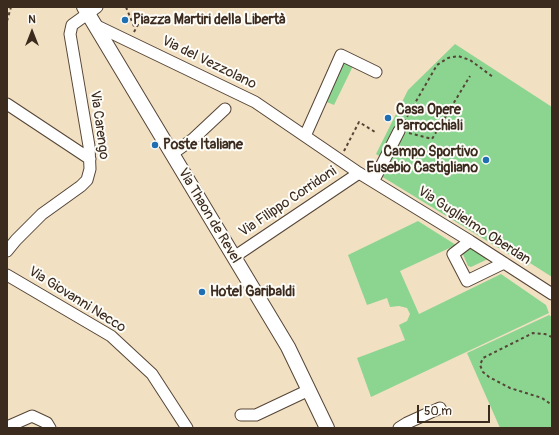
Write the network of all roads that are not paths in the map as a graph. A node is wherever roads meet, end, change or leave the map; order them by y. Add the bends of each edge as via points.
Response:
1 (91, 13) edge
2 (376, 72) dead end
3 (7, 104) edge
4 (225, 109) dead end
5 (399, 131) road end
6 (305, 136) junction
7 (172, 154) junction
8 (90, 158) junction
9 (340, 160) joint
10 (359, 173) junction
11 (374, 180) junction
12 (11, 237) edge
13 (470, 240) junction
14 (7, 251) edge
15 (234, 257) junction
16 (504, 263) junction
17 (7, 274) edge
18 (552, 294) edge
19 (309, 390) junction
20 (440, 408) dead end
21 (241, 415) dead end
22 (7, 427) edge
23 (50, 428) edge
24 (187, 428) edge
25 (327, 428) edge
26 (399, 428) edge

1 - 6 street, Via del Vezzolano via 129,40 255,102
1 - 7 main road, Via Thaon de Revel
1 - 8 street, Via Carengo via 72,25 70,34
2 - 6 street via 341,55
3 - 8 street
4 - 7 street via 193,139
5 - 11 street
6 - 9 street, Via del Vezzolano
7 - 15 main road, Via Thaon de Revel
8 - 12 street, Via Carengo via 90,169 84,183
9 - 10 street, Via Guglielmo Oberdan
10 - 11 street, Via Guglielmo Oberdan
10 - 15 street, Via Filippo Corridoni
11 - 13 street, Via Guglielmo Oberdan
12 - 14 street, Via Carengo
13 - 16 street, Via Guglielmo Oberdan
13 - 16 street via 453,254 467,281
15 - 19 main road, Via Thaon de Revel via 288,347
16 - 18 street, Via Guglielmo Oberdan
17 - 24 street, Via Giovanni Necco via 111,336 152,374
19 - 21 street via 256,415
19 - 25 main road, Via Thaon de Revel
20 - 26 street
22 - 23 street via 32,416 47,422

